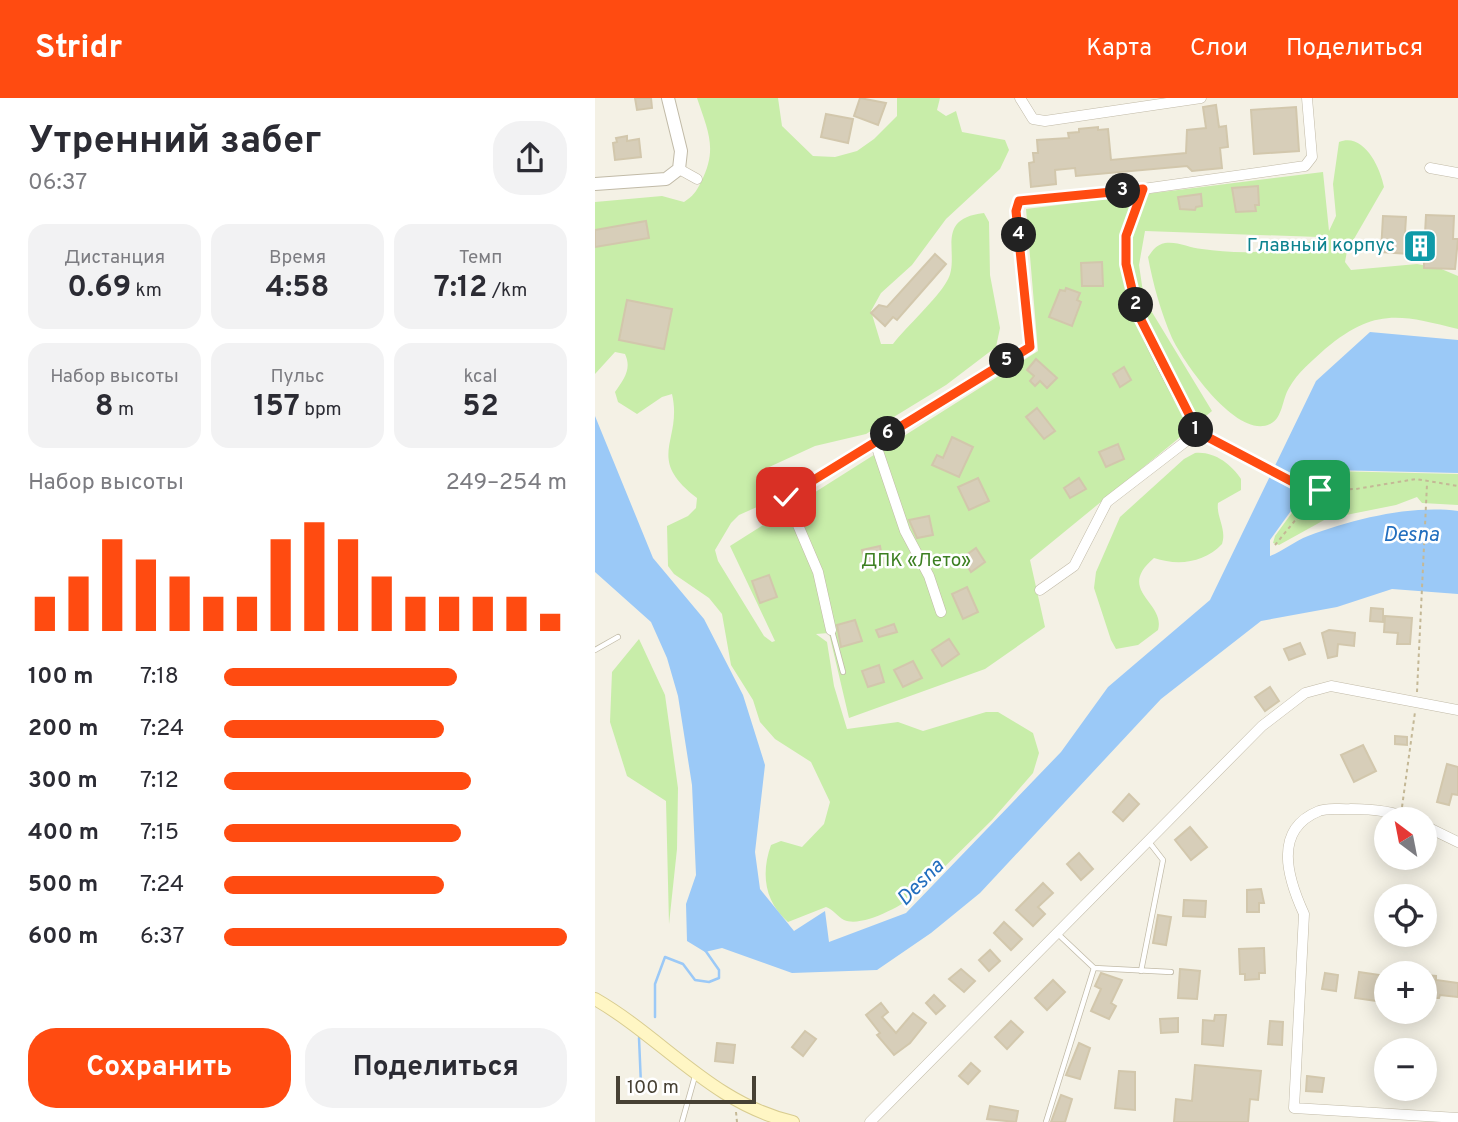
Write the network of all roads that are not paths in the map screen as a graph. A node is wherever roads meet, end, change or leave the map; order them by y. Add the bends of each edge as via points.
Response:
1 (668, 98) edge
2 (1020, 98) edge
3 (1201, 98) edge
4 (1307, 98) edge
5 (1430, 168) dead end
6 (679, 169) junction
7 (1458, 173) edge
8 (697, 178) dead end
9 (595, 184) edge
10 (1143, 189) junction
11 (875, 442) junction
12 (1040, 590) dead end
13 (941, 612) dead end
14 (831, 630) joint
15 (618, 637) dead end
16 (595, 650) edge
17 (843, 672) dead end
18 (1458, 710) edge
19 (1374, 811) edge
20 (1437, 832) edge
21 (1149, 841) junction
22 (1458, 842) edge
23 (1057, 933) junction
24 (1094, 968) junction
25 (1141, 971) junction
26 (1171, 972) dead end
27 (595, 999) edge
28 (695, 1073) junction
29 (1458, 1118) edge
30 (682, 1122) edge
31 (793, 1122) edge
32 (870, 1122) edge
33 (1046, 1122) edge

1 - 6 street via 681,151
2 - 3 street via 1033,119 1045,121
4 - 10 street via 1312,157 1305,166
5 - 7 street
6 - 8 street
6 - 9 street via 666,179
10 - 11 street via 1019,201 1016,211 1030,347
10 - 12 street via 1126,236 1129,276 1138,314 1198,432 1107,502 1074,566
11 - 13 street via 905,531 929,576
11 - 14 street via 786,497 818,572
14 - 17 lane
15 - 16 lane
18 - 21 street via 1331,686 1305,694 1262,726
19 - 29 street via 1320,810 1298,824 1289,841 1286,859 1304,914 1294,1108
20 - 22 street
21 - 23 street
21 - 25 lane via 1163,860
23 - 24 lane
23 - 32 street
24 - 25 lane
24 - 33 lane
25 - 26 lane
27 - 28 main road
28 - 30 lane
28 - 31 main road via 729,1097

